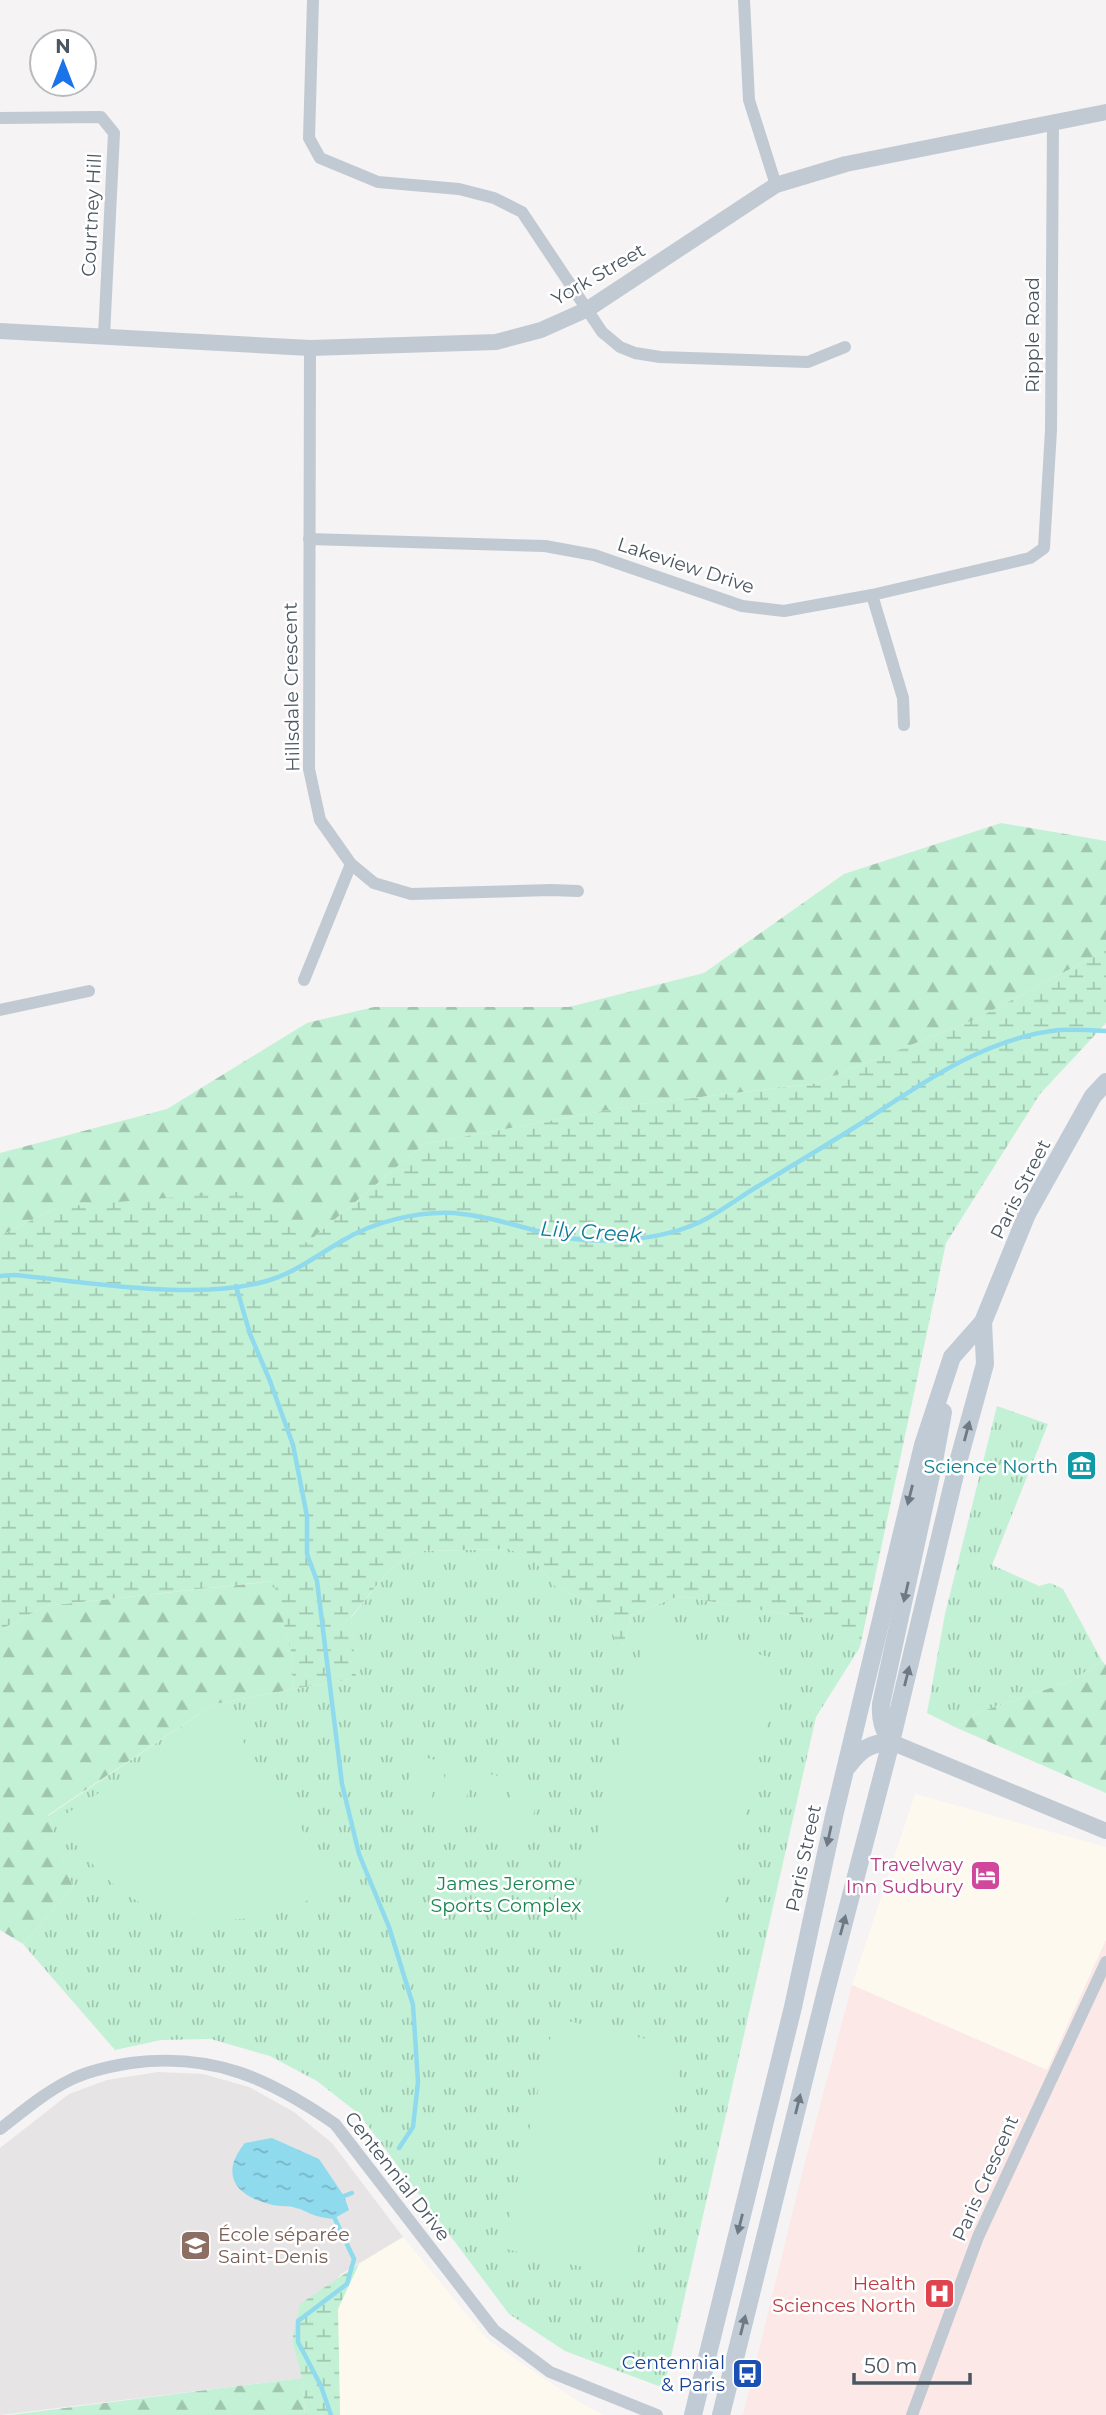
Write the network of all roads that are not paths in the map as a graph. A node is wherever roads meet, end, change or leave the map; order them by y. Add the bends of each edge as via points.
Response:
1 (313, 0) edge
2 (744, 0) edge
3 (1106, 111) edge
4 (0, 117) edge
5 (1053, 121) junction
6 (776, 185) junction
7 (588, 309) junction
8 (0, 331) edge
9 (104, 336) junction
10 (845, 347) dead end
11 (310, 348) junction
12 (309, 539) junction
13 (1044, 548) joint
14 (872, 595) junction
15 (904, 725) dead end
16 (351, 864) junction
17 (578, 891) dead end
18 (304, 980) dead end
19 (89, 991) dead end
20 (0, 1010) edge
21 (1106, 1082) edge
22 (983, 1322) junction
23 (952, 1357) junction
24 (891, 1742) junction
25 (845, 1770) junction
26 (1106, 1831) edge
27 (1106, 1962) edge
28 (0, 2129) edge
29 (657, 2415) edge
30 (693, 2415) edge
31 (721, 2415) edge
32 (912, 2415) edge

1 - 7 street via 309,138 320,159 378,182 459,189 494,198 522,212
2 - 6 street via 749,100
3 - 5 street, York Street
4 - 9 street, Courtney Hill via 101,117 114,133
5 - 6 street, York Street via 846,164
5 - 13 street, Ripple Road via 1051,430
6 - 7 street, York Street
7 - 10 street via 602,332 620,347 660,357 808,362
7 - 11 street, York Street via 541,330 496,342
8 - 9 street, York Street
9 - 11 street, York Street
11 - 12 street, Hillsdale Crescent
12 - 14 street, Lakeview Drive via 545,546 594,555 743,606 784,611
12 - 16 street, Hillsdale Crescent via 309,769 320,820
13 - 14 street, Lakeview Drive via 1030,558
14 - 15 street via 903,698
16 - 17 street, Hillsdale Crescent via 374,883 411,894
16 - 18 street
19 - 20 street
21 - 22 main road, Paris Street via 1093,1096 1027,1214
22 - 23 main road, Paris Street
24 -> 22 main road, Paris Street via 985,1364
23 -> 24 main road via 881,1704 883,1729
23 -> 25 main road, Paris Street via 923,1445
24 - 25 main road via 874,1742 860,1750
24 - 26 street
31 -> 24 main road, Paris Street
25 -> 30 main road, Paris Street via 793,2007
27 - 32 street, Paris Crescent via 978,2237
28 - 29 street, Centennial Drive via 71,2079 114,2066 162,2059 209,2064 258,2077 335,2124 494,2330 550,2372

